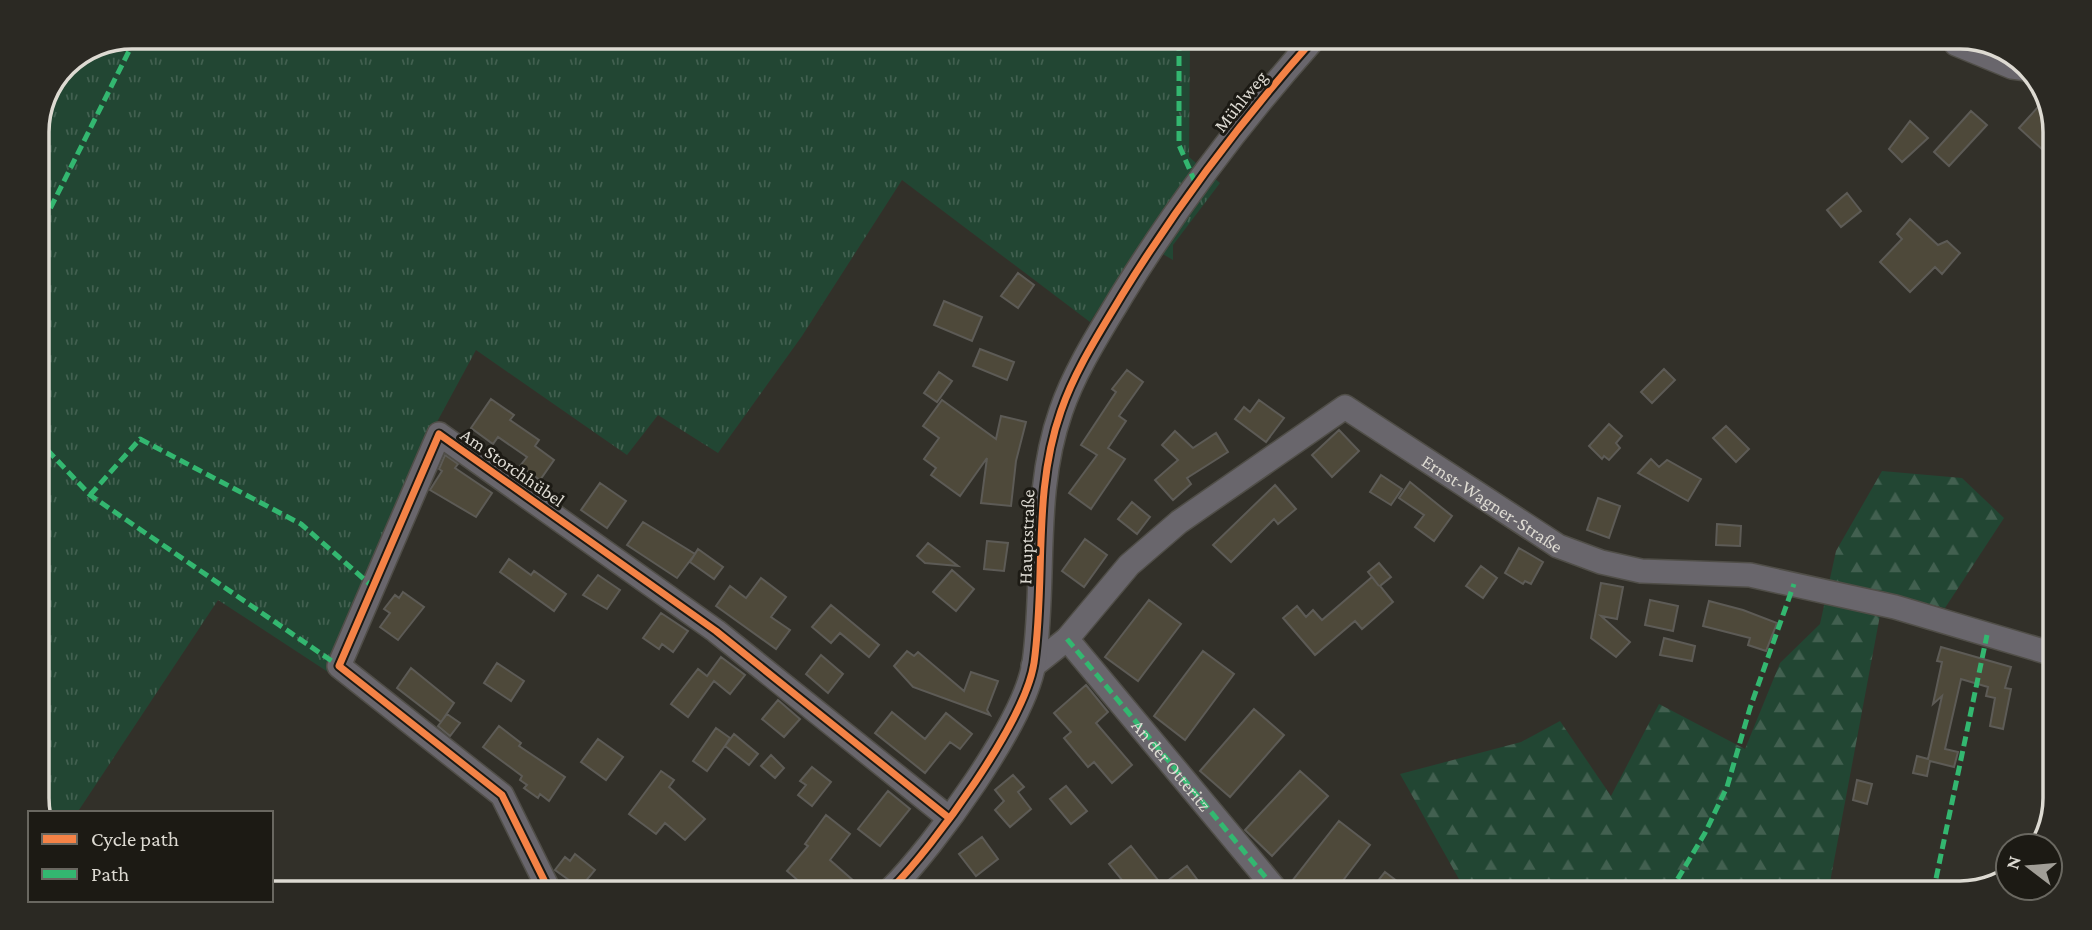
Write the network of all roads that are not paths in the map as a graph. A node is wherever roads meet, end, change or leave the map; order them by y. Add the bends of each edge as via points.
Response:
1 (1305, 49) edge
2 (1972, 50) edge
3 (2010, 66) edge
4 (1195, 182) joint
5 (1067, 639) junction
6 (2043, 651) edge
7 (1033, 666) junction
8 (949, 818) junction
9 (545, 881) edge
10 (898, 881) edge
11 (1269, 881) edge

1 - 4 street, Mühlweg
2 - 3 street
4 - 7 street, Hauptstraße via 1095,339 1061,411 1044,471
5 - 6 street, Ernst-Wagner-Straße via 1129,565 1179,522 1345,407 1548,540 1601,562 1641,571 1750,575 1895,607
5 - 7 street, Ernst-Wagner-Straße
5 - 11 street, An der Otteritz
7 - 8 street, Hauptstraße via 996,748
8 - 9 street, Am Storchhübel via 716,631 439,434 339,666 502,795
8 - 10 street, Hauptstraße

